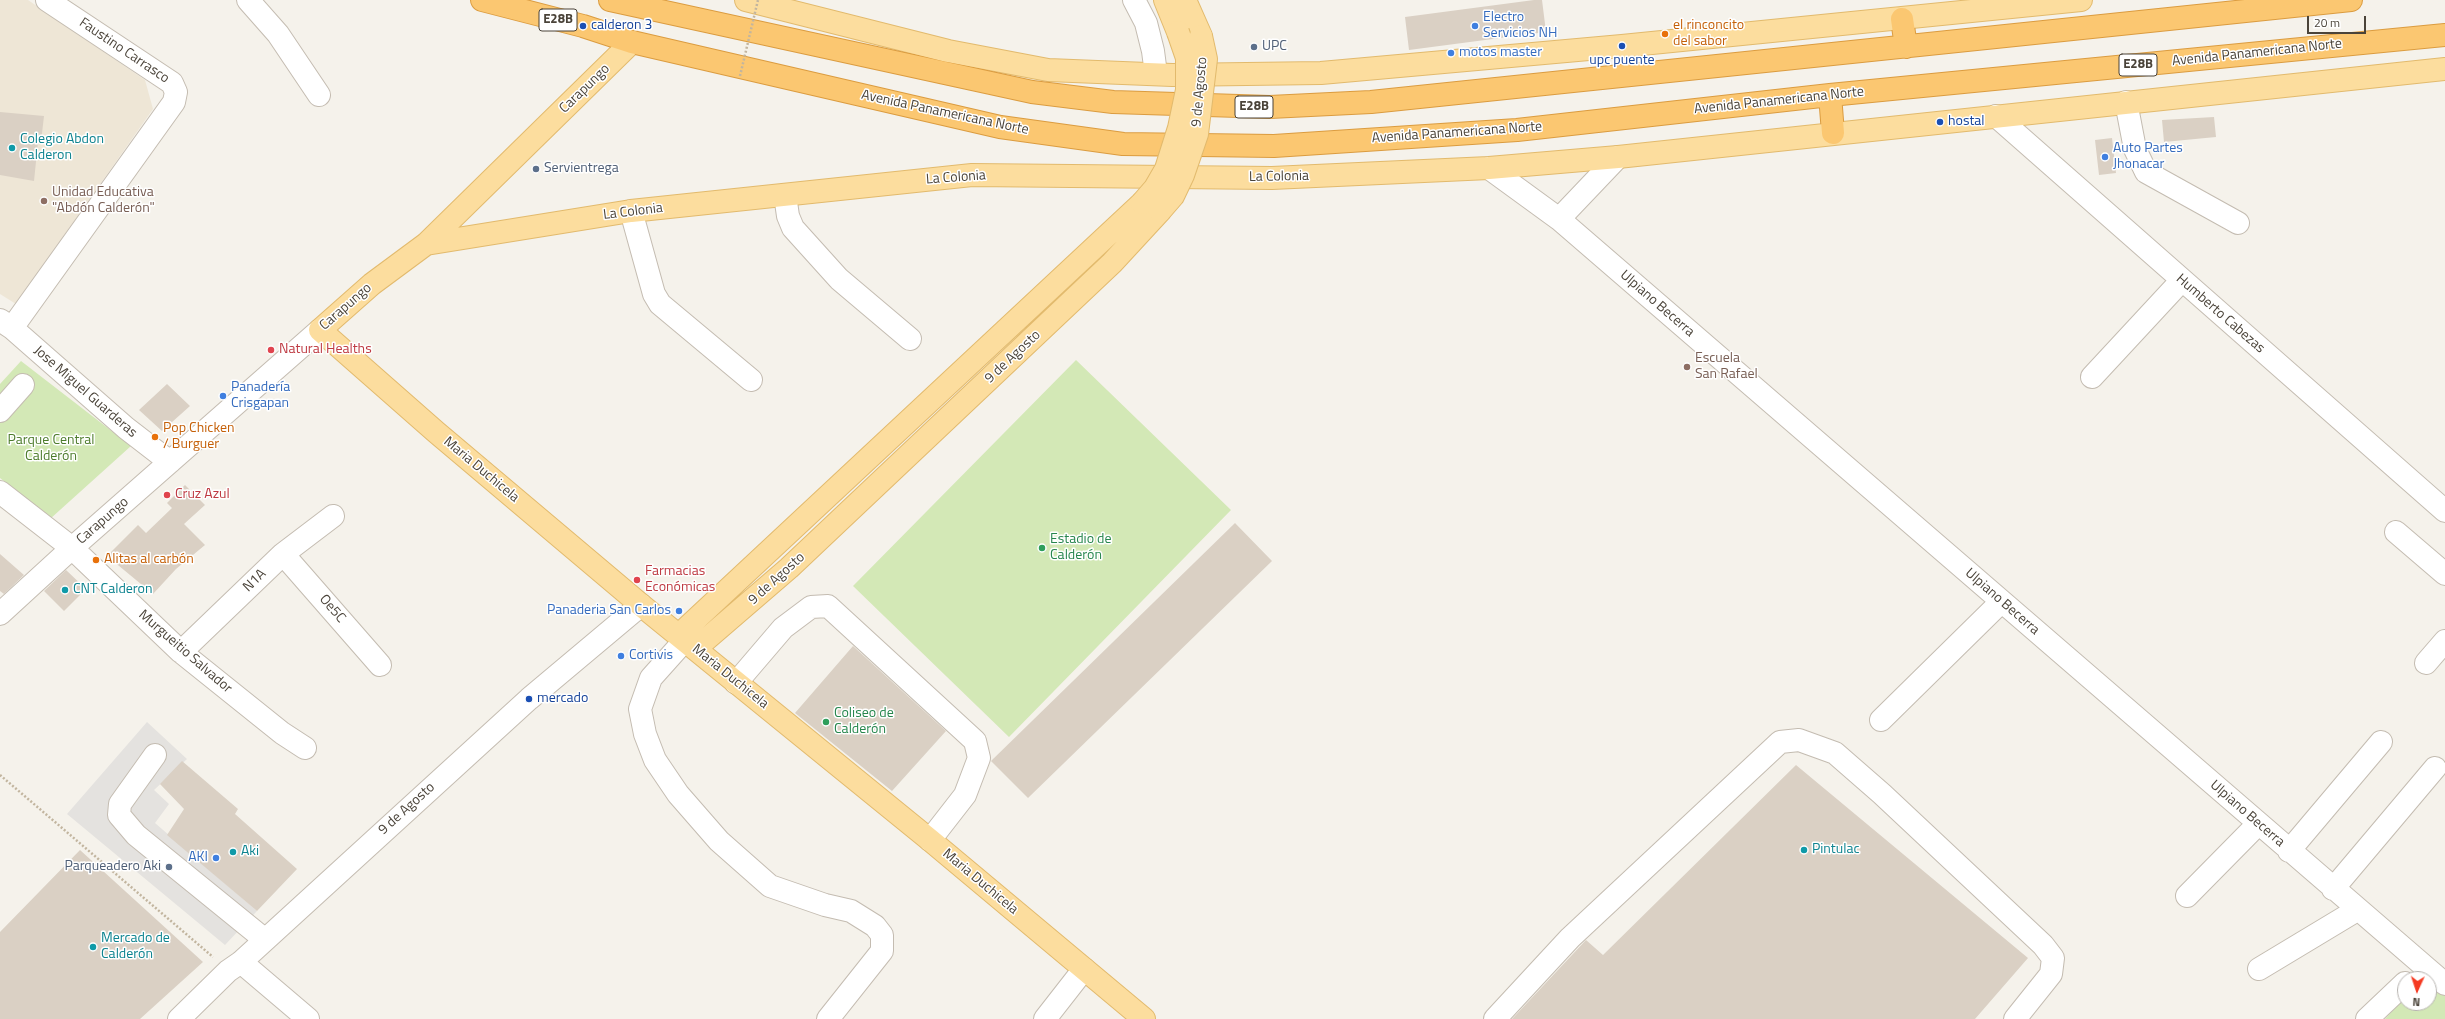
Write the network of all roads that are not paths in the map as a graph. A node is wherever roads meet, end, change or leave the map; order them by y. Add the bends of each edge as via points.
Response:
1 (47, 0) edge
2 (248, 0) edge
3 (482, 0) edge
4 (610, 0) edge
5 (746, 0) edge
6 (1134, 0) edge
7 (1165, 0) edge
8 (1185, 0) edge
9 (2081, 0) edge
10 (2351, 0) edge
11 (2053, 1) edge
12 (1902, 19) junction
13 (2445, 35) edge
14 (632, 42) junction
15 (1906, 47) junction
16 (2445, 69) edge
17 (1156, 74) junction
18 (319, 95) dead end
19 (1830, 95) junction
20 (2126, 102) junction
21 (1996, 116) junction
22 (1834, 133) junction
23 (1618, 157) junction
24 (1490, 168) junction
25 (785, 195) junction
26 (1150, 207) junction
27 (632, 211) junction
28 (1559, 219) junction
29 (2238, 223) dead end
30 (426, 244) junction
31 (2182, 280) junction
32 (6, 324) edge
33 (320, 330) junction
34 (910, 339) dead end
35 (2092, 377) dead end
36 (751, 380) dead end
37 (23, 385) dead end
38 (0, 411) edge
39 (170, 462) junction
40 (0, 492) edge
41 (2445, 511) edge
42 (333, 516) dead end
43 (2396, 532) dead end
44 (72, 548) junction
45 (283, 554) junction
46 (2445, 574) edge
47 (2001, 602) junction
48 (641, 605) junction
49 (0, 614) edge
50 (2445, 641) edge
51 (686, 642) junction
52 (181, 652) junction
53 (2426, 663) dead end
54 (380, 665) dead end
55 (736, 683) junction
56 (1881, 720) dead end
57 (2381, 742) dead end
58 (305, 748) dead end
59 (155, 755) dead end
60 (2435, 768) dead end
61 (2258, 824) junction
62 (930, 840) junction
63 (2289, 851) junction
64 (2333, 889) junction
65 (2187, 896) dead end
66 (2357, 910) junction
67 (264, 939) junction
68 (235, 966) junction
69 (1084, 969) junction
70 (2259, 969) dead end
71 (2414, 971) edge
72 (2397, 991) edge
73 (178, 1019) edge
74 (308, 1019) edge
75 (828, 1019) edge
76 (1045, 1019) edge
77 (1144, 1019) edge
78 (1495, 1019) edge
79 (2014, 1019) edge
80 (2367, 1019) edge

1 - 32 street, Faustino Carrasco via 172,83 176,92 174,102
2 - 18 street via 278,34
3 - 14 highway, Avenida Panamericana Norte / E28B via 583,26
4 - 15 highway, E28B via 1032,92 1113,102 1270,107 1371,102
5 - 17 main road via 948,51 1048,70
6 - 17 street via 1146,23 1154,51
7 - 26 main road, 9 de Agosto, bridge via 1187,58 1187,90 1179,128
8 - 26 main road, 9 de Agosto, bridge via 1201,36 1206,59 1197,134 1191,156 1173,196
9 - 11 main road
10 - 15 highway, E28B
11 - 12 main road
12 - 15 highway
12 - 17 main road via 1321,73
13 - 19 highway, Avenida Panamericana Norte / E28B
14 - 19 highway, Avenida Panamericana Norte / E28B via 1000,127 1123,144 1274,146 1493,131
14 - 30 main road, Carapungo
16 - 20 main road
19 - 22 highway
20 - 21 main road
20 - 29 street via 2135,149 2146,172
21 - 22 main road
21 - 31 street, Humberto Cabezas
22 - 23 main road
23 - 24 main road
23 - 28 street
24 - 25 main road, La Colonia via 1272,178 972,175
24 - 28 street, Ulpiano Becerra
25 - 27 main road, La Colonia
25 - 34 street via 788,216 794,228 839,279
26 - 51 main road, 9 de Agosto
27 - 30 main road, La Colonia
27 - 36 street via 654,294 660,304
28 - 47 street, Ulpiano Becerra
30 - 33 main road, Carapungo via 372,284
31 - 35 street
31 - 41 street, Humberto Cabezas
32 - 39 street, Jose Miguel Guarderas via 126,428
33 - 39 street, Carapungo
33 - 48 main road, Maria Duchicela
37 - 38 street
39 - 44 street, Carapungo
40 - 44 street, Murgueitio Salvador
42 - 45 street, N1A
43 - 46 street
44 - 49 street, Carapungo
44 - 52 street, Murgueitio Salvador
45 - 52 street, N1A
45 - 54 street, Oe5C
47 - 56 street
47 - 61 street, Ulpiano Becerra
48 - 51 main road, Maria Duchicela
48 - 67 street, 9 de Agosto via 529,699
50 - 53 street
51 - 55 main road, Maria Duchicela
51 - 75 street via 651,678 640,709 644,734 655,760 678,794 718,841 770,886 851,911 875,926 882,935 882,951
52 - 58 street, Murgueitio Salvador via 282,733
55 - 62 main road, Maria Duchicela
55 - 62 street via 783,628 811,607 828,606 975,741 979,758 965,795
57 - 63 street
59 - 67 street via 120,804 119,815 136,835
60 - 64 street
61 - 63 street, Ulpiano Becerra
61 - 65 street
62 - 69 main road, Maria Duchicela
63 - 64 street, Ulpiano Becerra
64 - 66 street, Ulpiano Becerra
66 - 70 street
66 - 71 street, Ulpiano Becerra
67 - 68 street, 9 de Agosto
68 - 73 street, 9 de Agosto
68 - 74 street
69 - 76 street
69 - 77 main road, Maria Duchicela
72 - 80 street
78 - 79 street via 1570,938 1780,742 1799,740 1835,753 2003,907 2054,958 2051,974

